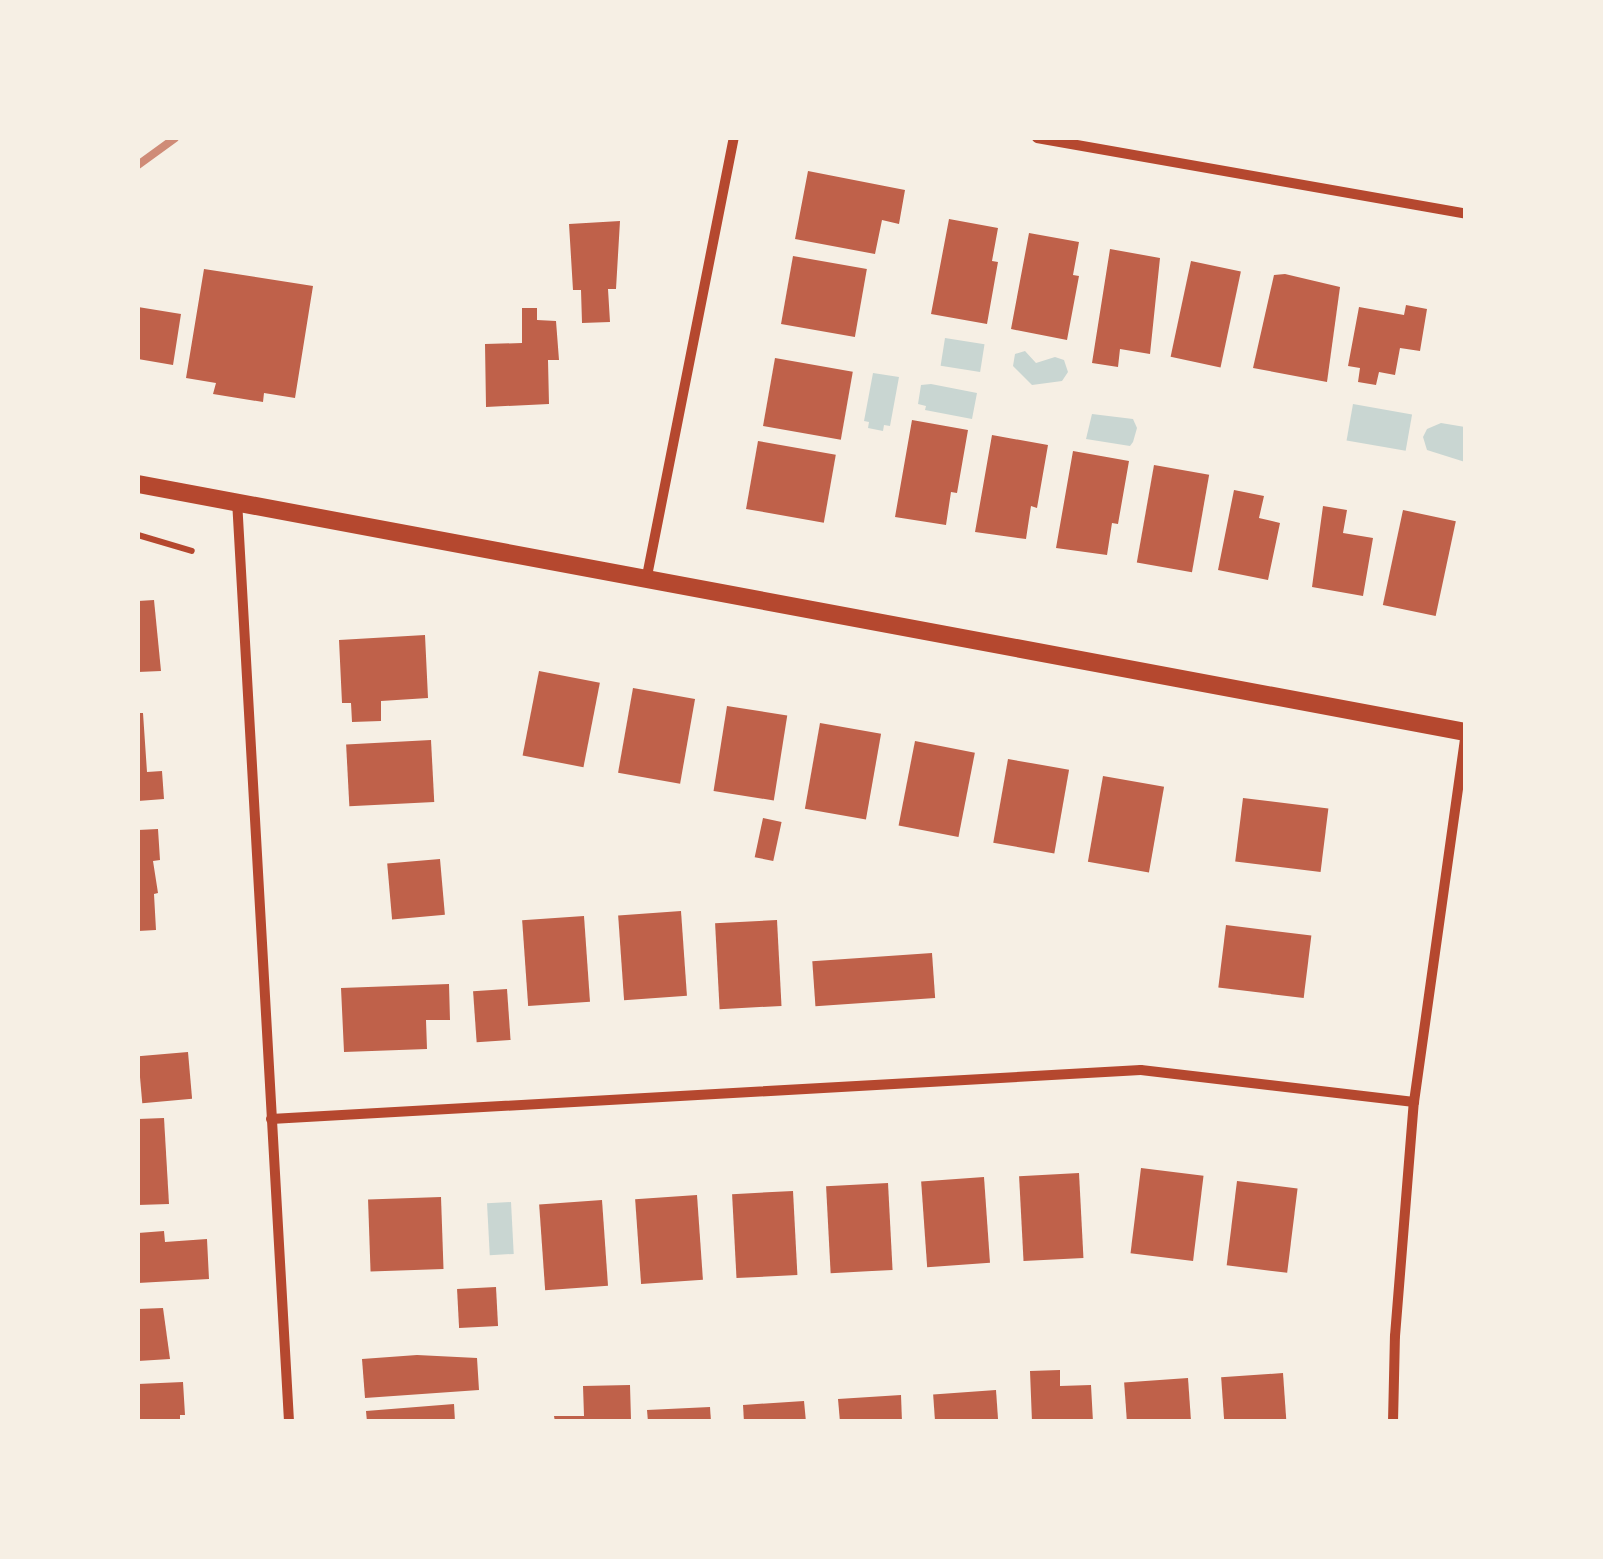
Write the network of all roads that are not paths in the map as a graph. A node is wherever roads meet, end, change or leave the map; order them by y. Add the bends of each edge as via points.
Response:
1 (734, 138) edge
2 (1037, 138) edge
3 (1111, 143) edge
4 (1466, 214) edge
5 (138, 484) edge
6 (237, 500) junction
7 (646, 581) junction
8 (1466, 733) edge
9 (1414, 1102) junction
10 (271, 1119) junction
11 (289, 1422) edge
12 (1394, 1422) edge

1 - 7 street
2 - 3 street
3 - 4 street
5 - 6 street
6 - 7 street
6 - 10 street
7 - 8 street
8 - 9 street
9 - 10 street via 1140,1070
9 - 12 street
10 - 11 street

